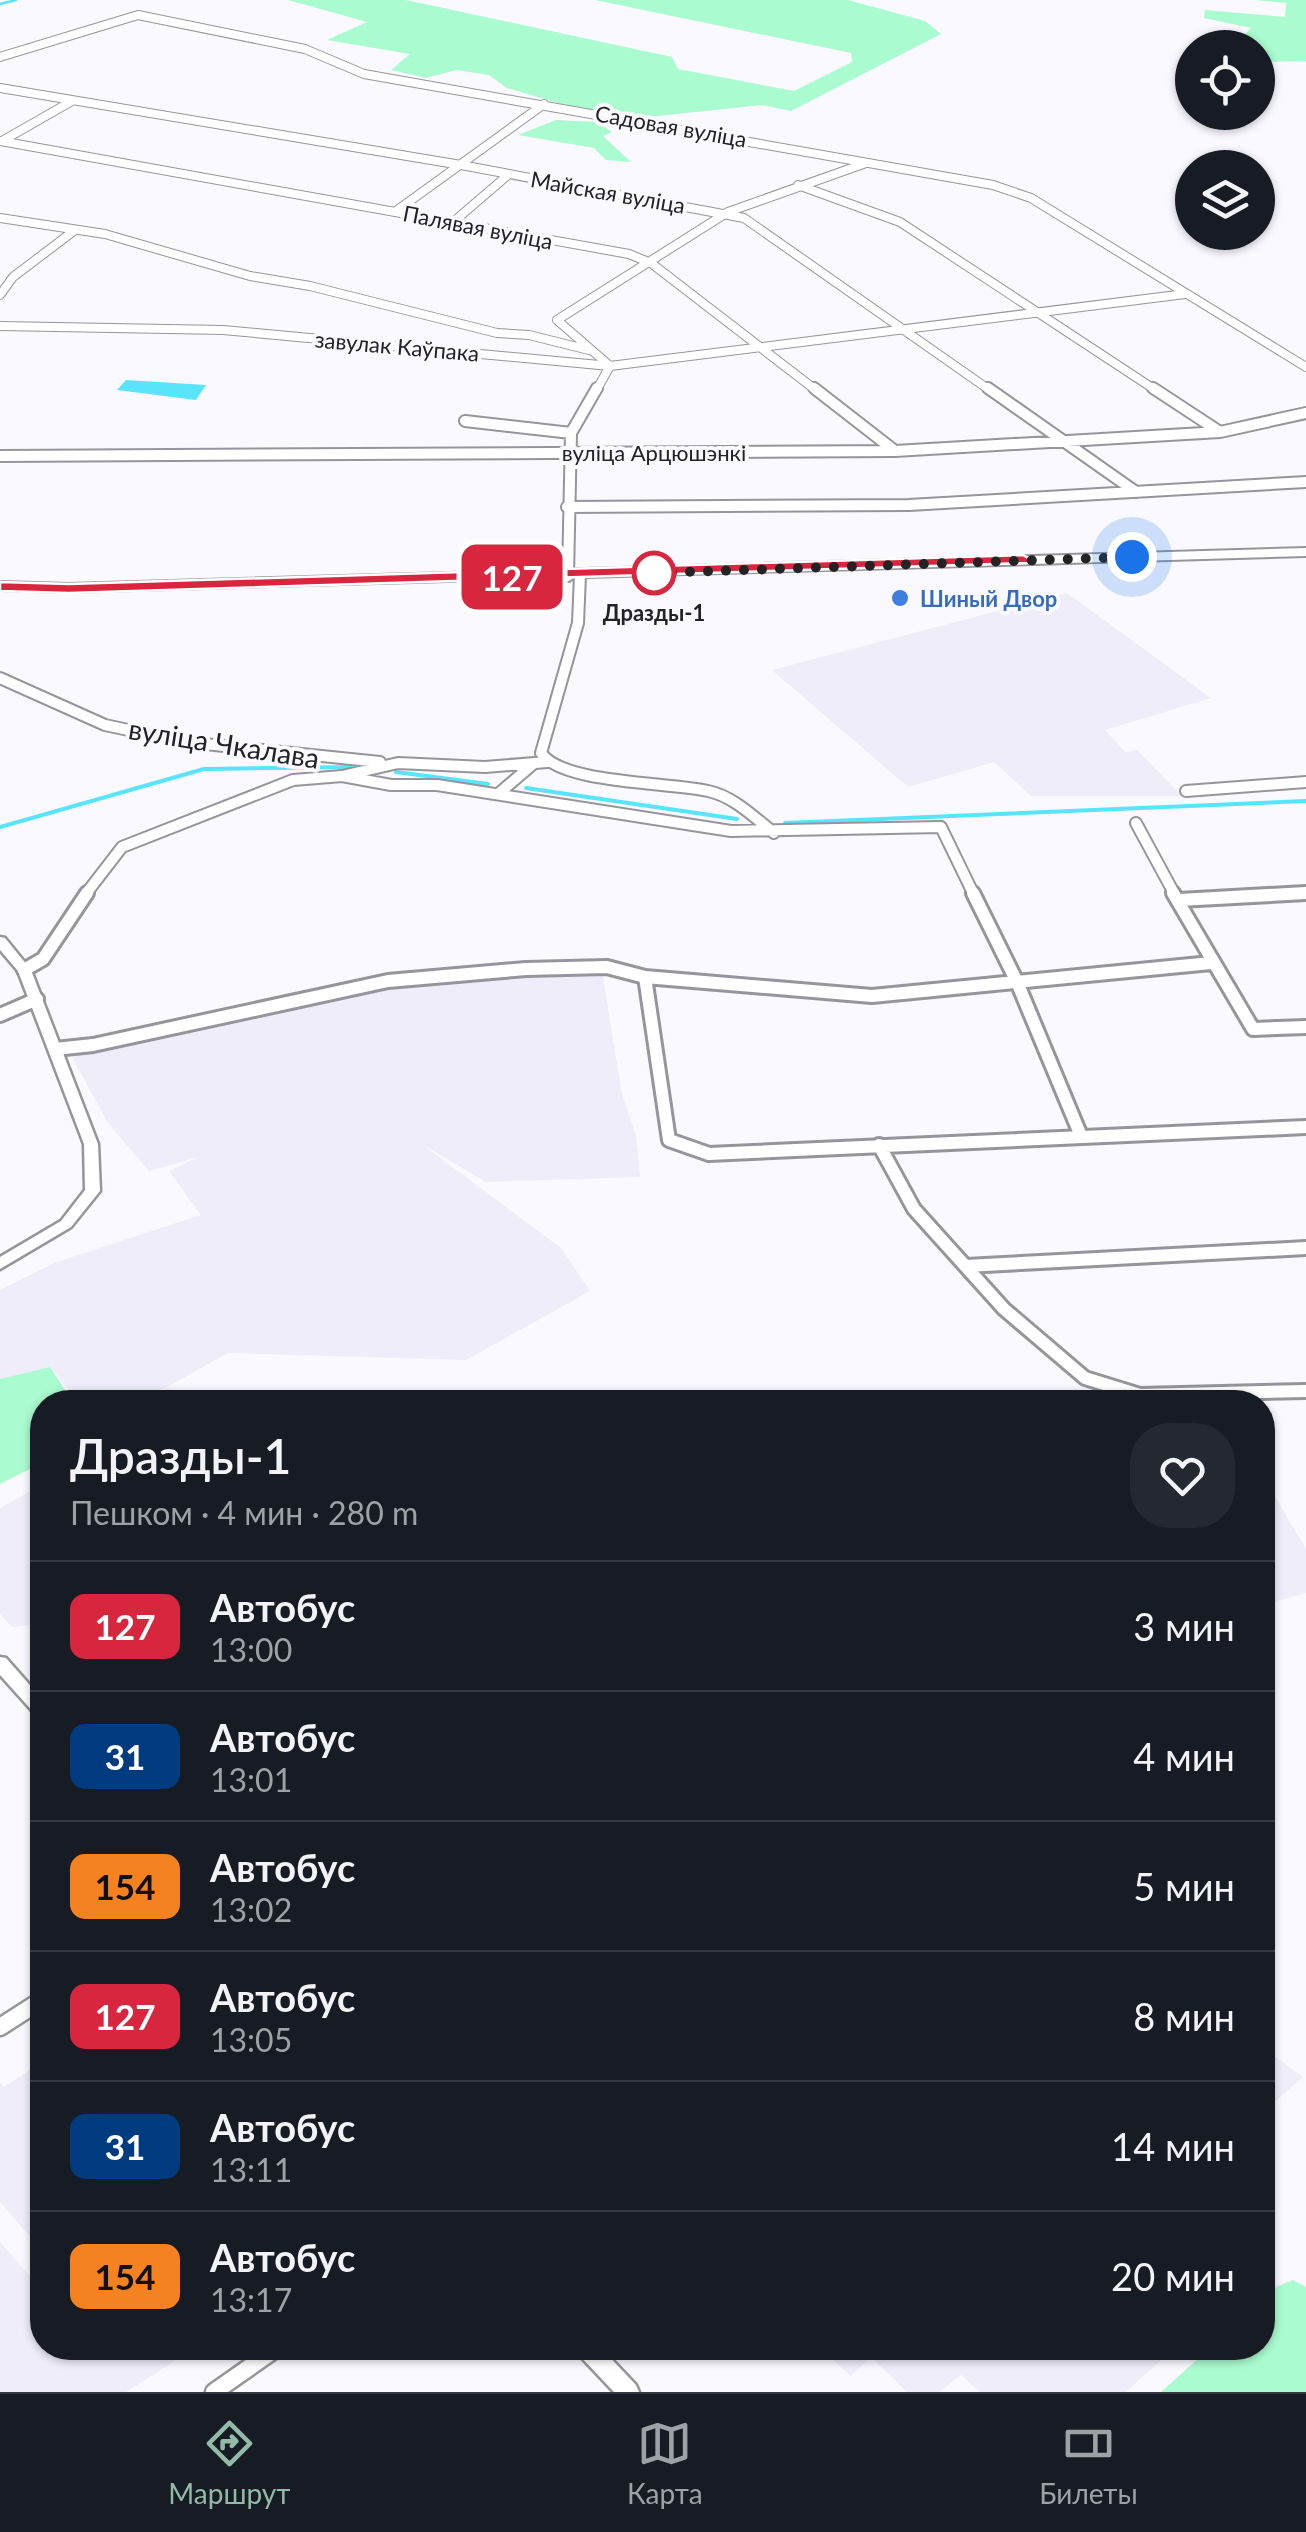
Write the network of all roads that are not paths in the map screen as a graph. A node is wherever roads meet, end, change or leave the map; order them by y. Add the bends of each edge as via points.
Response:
1 (0, 57) edge
2 (0, 88) edge
3 (73, 101) junction
4 (544, 104) junction
5 (0, 141) edge
6 (869, 162) junction
7 (462, 165) junction
8 (508, 175) junction
9 (798, 186) junction
10 (396, 211) junction
11 (728, 212) junction
12 (0, 218) edge
13 (452, 223) junction
14 (75, 230) junction
15 (651, 263) junction
16 (1186, 294) junction
17 (0, 295) edge
18 (1035, 312) junction
19 (557, 320) junction
20 (0, 326) edge
21 (898, 329) junction
22 (530, 335) junction
23 (760, 347) junction
24 (596, 352) junction
25 (610, 366) junction
26 (1306, 367) edge
27 (1306, 413) edge
28 (465, 421) dead end
29 (1220, 432) junction
30 (571, 433) junction
31 (1061, 442) junction
32 (895, 451) junction
33 (573, 452) junction
34 (0, 456) edge
35 (1306, 482) edge
36 (1136, 492) junction
37 (567, 507) junction
38 (1306, 552) edge
39 (574, 575) junction
40 (0, 586) edge
41 (0, 678) edge
42 (547, 762) junction
43 (398, 763) junction
44 (532, 765) junction
45 (342, 776) junction
46 (1306, 782) edge
47 (1186, 791) dead end
48 (498, 794) junction
49 (1136, 823) dead end
50 (774, 833) junction
51 (1306, 894) edge
52 (1179, 900) junction
53 (0, 941) edge
54 (1211, 962) junction
55 (24, 970) junction
56 (645, 977) junction
57 (1018, 982) junction
58 (36, 999) junction
59 (0, 1015) edge
60 (1306, 1027) edge
61 (55, 1049) junction
62 (1306, 1127) edge
63 (1080, 1132) junction
64 (879, 1145) junction
65 (1306, 1248) edge
66 (0, 1264) edge
67 (966, 1266) junction
68 (1124, 1390) edge
69 (1306, 1391) edge
70 (1275, 1392) edge
71 (0, 1664) edge
72 (30, 1697) edge
73 (30, 2008) edge
74 (0, 2027) edge
75 (260, 2360) edge
76 (599, 2360) edge
77 (214, 2392) edge
78 (628, 2392) edge

1 - 4 street, Садовая вуліца via 138,14 305,49 364,74
2 - 3 street, Майская вуліца
3 - 5 street
3 - 7 street, Майская вуліца
4 - 6 street, Садовая вуліца
4 - 7 street
5 - 10 street, Палявая вуліца
6 - 9 street
6 - 16 street, Садовая вуліца via 1030,198
7 - 8 street, Майская вуліца
7 - 10 street
8 - 11 street, Майская вуліца
8 - 13 street
9 - 11 street
9 - 18 street via 900,222
10 - 13 street, Палявая вуліца
11 - 15 street
11 - 21 street, Майская вуліца
12 - 14 street
13 - 15 street, Палявая вуліца
14 - 17 street
14 - 22 street via 497,333
15 - 19 street
15 - 23 street, Палявая вуліца
16 - 18 street, завулак Каўпака
16 - 26 street, Садовая вуліца
18 - 21 street, завулак Каўпака
18 - 29 street
19 - 22 street
19 - 24 street
20 - 25 street, завулак Каўпака via 223,330
21 - 23 street, завулак Каўпака
21 - 31 street, Майская вуліца
22 - 24 street
23 - 25 street, завулак Каўпака
23 - 32 street, Палявая вуліца
24 - 25 street
25 - 30 street
27 - 29 street, вуліца Арцюшэнкі
28 - 30 street
29 - 31 street, вуліца Арцюшэнкі
30 - 33 street
31 - 32 street, вуліца Арцюшэнкі
31 - 36 street, Майская вуліца
32 - 33 street, вуліца Арцюшэнкі
33 - 34 street, вуліца Арцюшэнкі
33 - 37 street
35 - 36 street
36 - 37 street via 909,505
37 - 39 street
38 - 39 main road
39 - 40 main road
39 - 42 street via 578,623 542,754
41 - 43 street, вуліца Чкалава via 105,725 185,742
42 - 44 street
42 - 50 street via 594,777 711,791
43 - 44 street
43 - 45 street
44 - 48 street
45 - 48 street
45 - 55 street via 293,780 122,847 43,959
46 - 47 street
48 - 50 street
49 - 52 street
50 - 57 street via 941,828
51 - 52 street
52 - 54 street
53 - 55 street
54 - 57 street
54 - 60 street via 1253,1029
55 - 58 street
56 - 57 street via 872,996
56 - 61 street via 607,967 542,968 388,981
56 - 64 street via 670,1140 709,1154
57 - 63 street
58 - 59 street
58 - 61 street
61 - 66 street via 91,1144 93,1192 66,1224
62 - 63 street
63 - 64 street
64 - 67 street via 914,1209
65 - 67 street
67 - 68 street via 1004,1310 1085,1378
69 - 70 street
71 - 72 street
73 - 74 street
75 - 77 street
76 - 78 street

